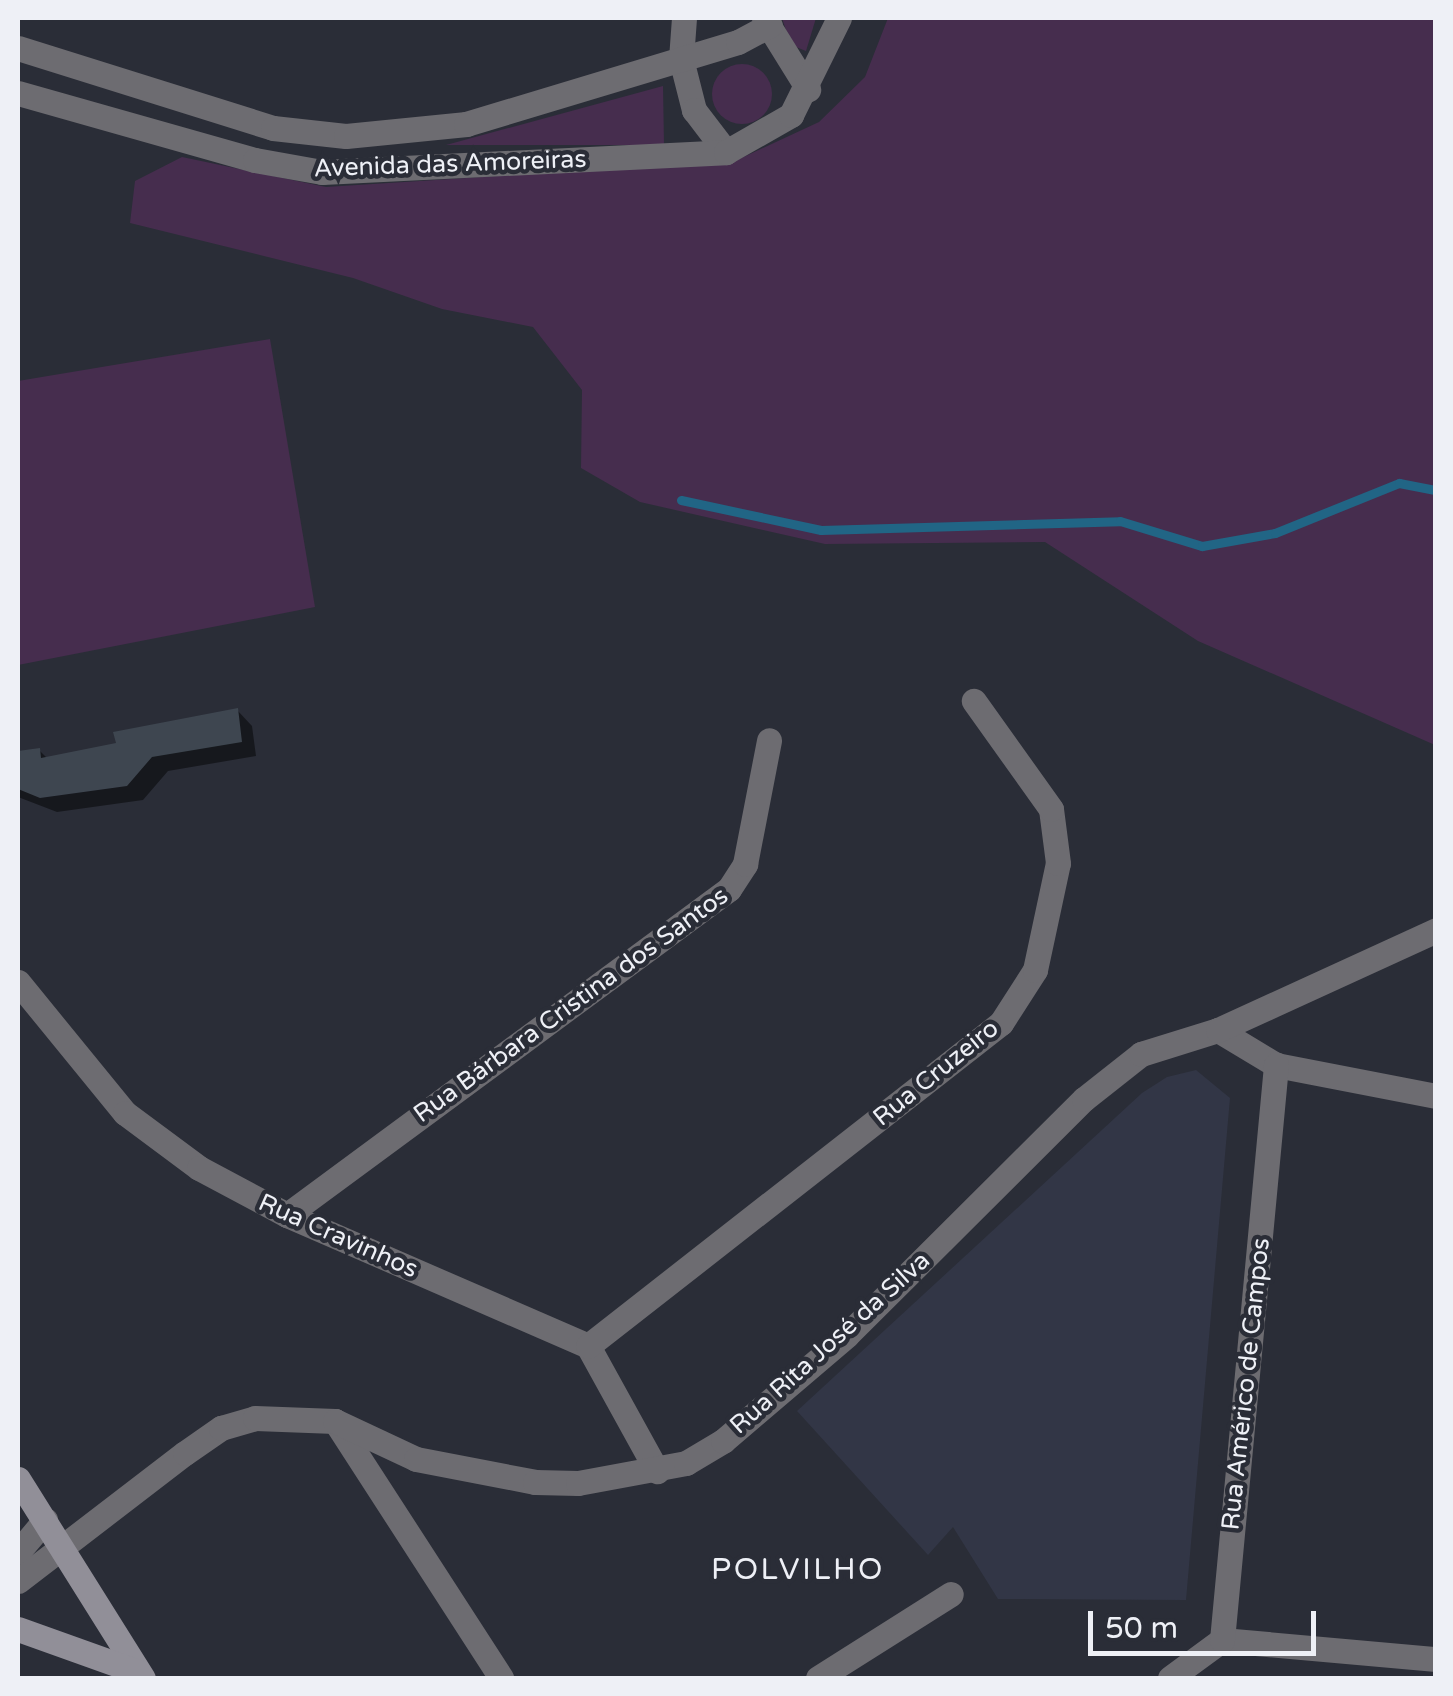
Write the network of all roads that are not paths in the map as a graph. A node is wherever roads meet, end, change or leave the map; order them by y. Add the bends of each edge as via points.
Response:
1 (684, 18) edge
2 (840, 18) edge
3 (767, 21) edge
4 (18, 48) edge
5 (682, 59) junction
6 (808, 89) junction
7 (18, 93) edge
8 (726, 152) junction
9 (974, 702) dead end
10 (768, 740) dead end
11 (1436, 930) edge
12 (18, 982) edge
13 (1218, 1030) junction
14 (1276, 1065) junction
15 (1436, 1096) edge
16 (287, 1216) junction
17 (588, 1346) junction
18 (334, 1421) junction
19 (657, 1471) junction
20 (18, 1479) edge
21 (45, 1520) junction
22 (64, 1548) junction
23 (18, 1552) edge
24 (18, 1580) edge
25 (951, 1594) dead end
26 (18, 1628) edge
27 (1222, 1640) junction
28 (1436, 1659) edge
29 (140, 1675) edge
30 (502, 1678) edge
31 (818, 1678) edge
32 (1170, 1678) edge

1 - 5 street
2 - 6 street, Avenida das Amoreiras
3 - 5 street, Avenida das Amoreiras
3 - 6 street
4 - 5 street, Avenida das Amoreiras via 273,128 346,136 466,124
5 - 8 street via 694,110
6 - 8 street, Avenida das Amoreiras via 791,114
7 - 8 street, Avenida das Amoreiras via 322,172
9 - 17 street, Rua Cruzeiro via 1051,810 1058,862 1035,970 1001,1023
10 - 16 street, Rua Bárbara Cristina dos Santos via 745,864 729,890
11 - 13 street, Rua Rita José da Silva
12 - 16 street, Rua Cravinhos via 126,1112 199,1168
13 - 14 street
13 - 19 street, Rua Rita José da Silva via 1141,1054 1084,1099 847,1336 723,1441
14 - 15 street
14 - 27 street, Rua Américo de Campos
16 - 17 street, Rua Cravinhos
17 - 19 street
18 - 19 street, Rua Rita José da Silva via 416,1459 488,1476 578,1483
18 - 22 street, Rua Rita José da Silva via 255,1418 221,1428
18 - 30 street
20 - 21 main road
21 - 22 main road
21 - 23 street
22 - 24 street, Rua Rita José da Silva
22 - 29 main road
25 - 31 street
26 - 29 main road
27 - 28 street
27 - 32 street

